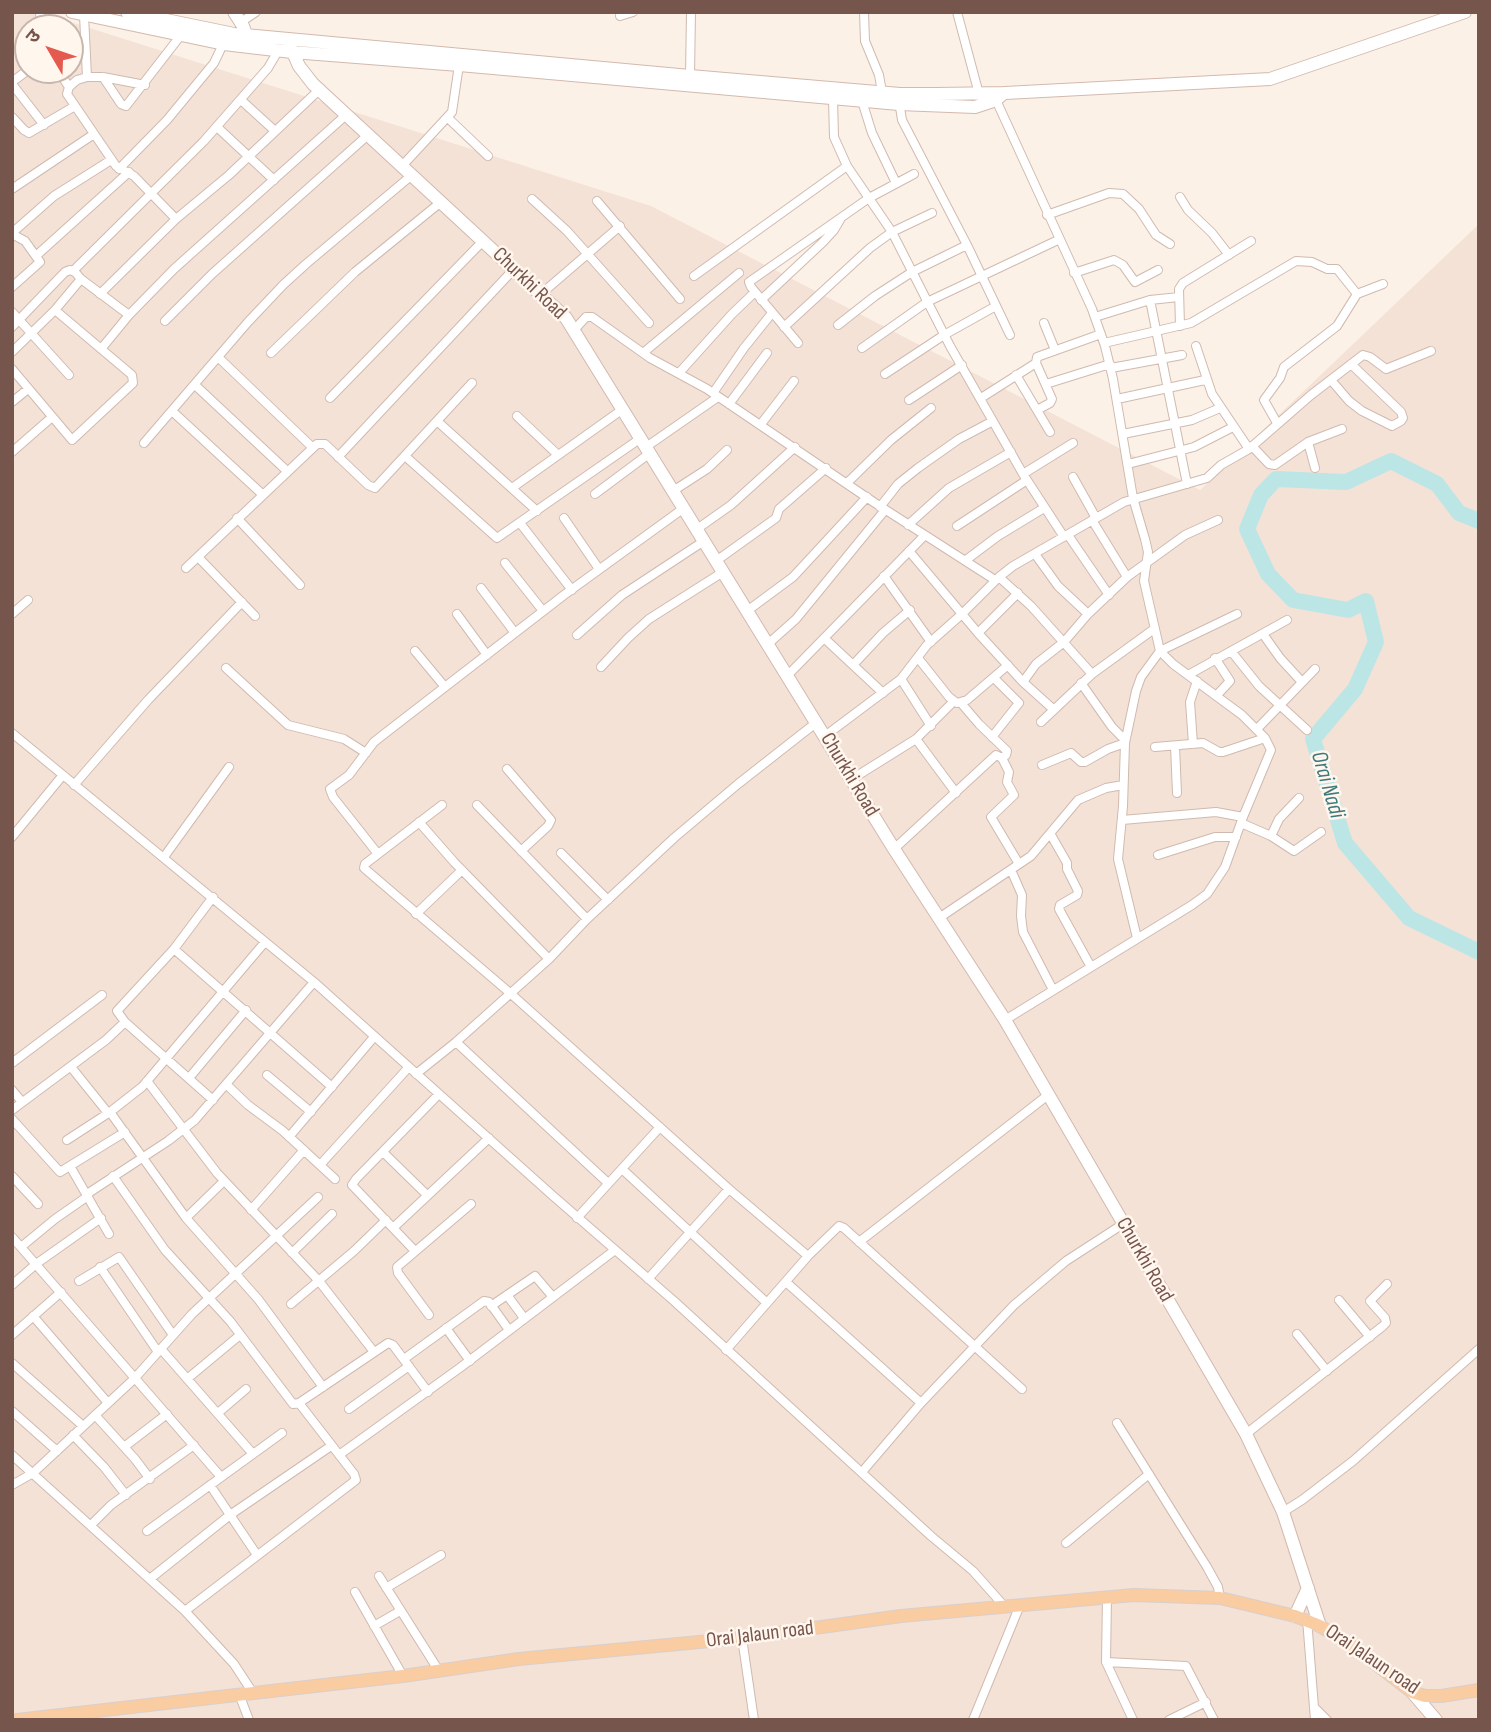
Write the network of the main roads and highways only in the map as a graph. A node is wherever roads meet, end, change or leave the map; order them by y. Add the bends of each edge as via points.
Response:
1 (1479, 1690) edge
2 (76, 1717) edge
3 (39, 1718) edge
4 (17, 1720) edge

1 - 2 main road, Orai Jalaun road via 1441,1696 1412,1692 1354,1648 1301,1618 1220,1598 1134,1595 519,1659
2 - 3 main road, Orai Jalaun road
3 - 4 main road, Orai Jalaun road

